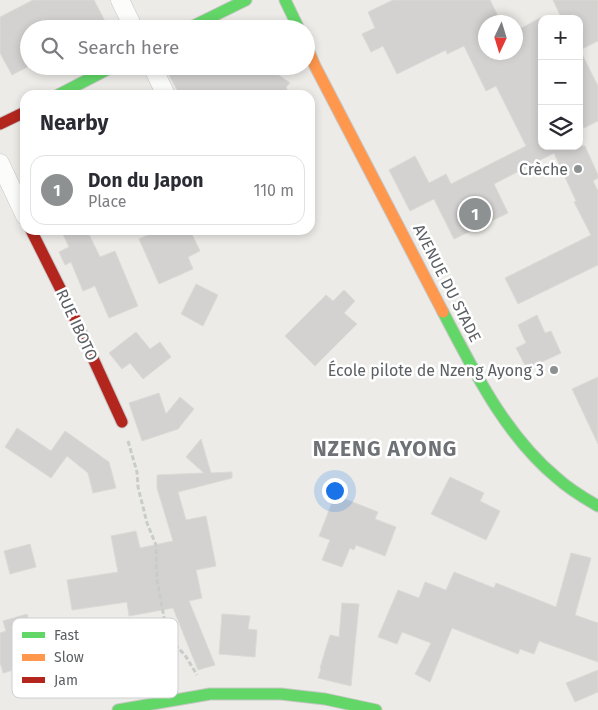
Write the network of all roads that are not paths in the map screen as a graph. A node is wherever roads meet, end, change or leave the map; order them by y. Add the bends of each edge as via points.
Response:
1 (120, 0) edge
2 (246, 0) edge
3 (285, 0) edge
4 (305, 12) dead end
5 (190, 16) dead end
6 (130, 20) edge
7 (187, 20) edge
8 (205, 20) edge
9 (295, 20) edge
10 (305, 20) edge
11 (315, 72) edge
12 (97, 75) edge
13 (156, 75) edge
14 (68, 90) edge
15 (164, 90) edge
16 (20, 114) edge
17 (0, 124) edge
18 (0, 163) edge
19 (20, 205) edge
20 (34, 235) edge
21 (122, 422) road end
22 (598, 506) edge
23 (118, 710) edge
24 (376, 710) edge

1 - 6 street
2 - 8 main road
3 - 9 main road
4 - 10 main road
5 - 7 main road
11 - 22 main road, AVENUE DU STADE via 473,369 502,414 531,455 546,470
12 - 14 main road
13 - 15 street
16 - 17 main road
18 - 19 street
20 - 21 main road, RUE IBOTO
23 - 24 main road via 204,694 280,694

